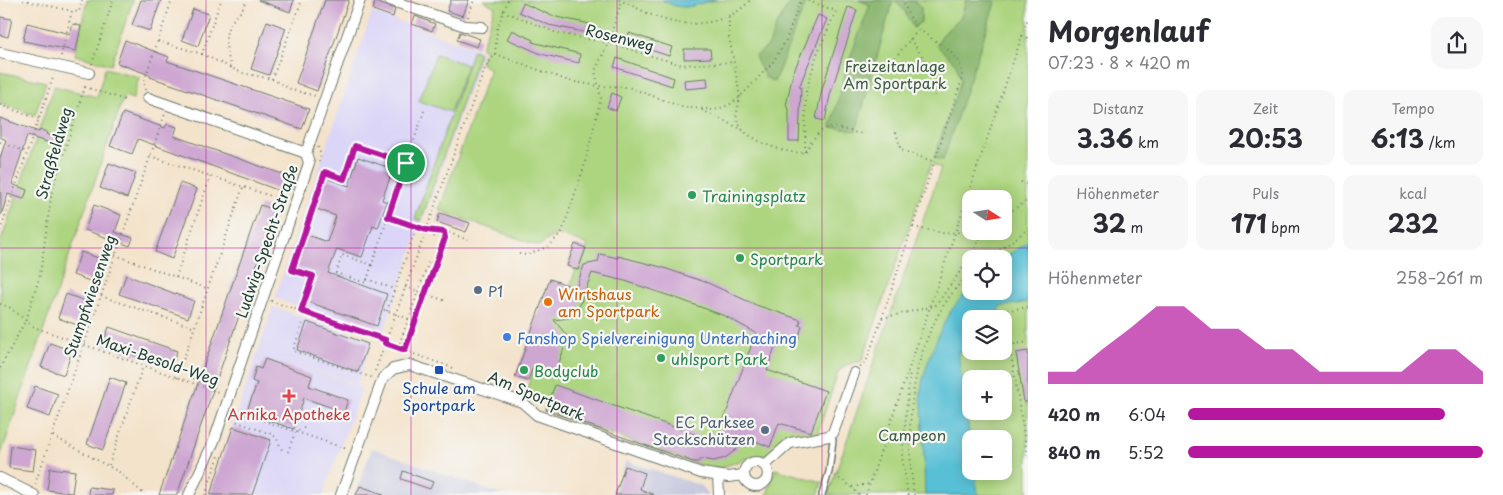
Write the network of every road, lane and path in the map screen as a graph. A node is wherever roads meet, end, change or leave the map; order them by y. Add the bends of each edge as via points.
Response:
1 (22, 0) edge
2 (82, 0) edge
3 (113, 0) edge
4 (172, 0) edge
5 (221, 0) edge
6 (246, 0) edge
7 (302, 0) edge
8 (360, 0) edge
9 (390, 0) edge
10 (474, 0) edge
11 (508, 0) edge
12 (621, 0) edge
13 (750, 0) edge
14 (801, 0) edge
15 (806, 0) edge
16 (903, 0) edge
17 (33, 1) edge
18 (72, 11) junction
19 (503, 11) junction
20 (729, 17) junction
21 (1028, 18) edge
22 (465, 26) junction
23 (482, 27) dead end
24 (919, 29) junction
25 (1022, 36) junction
26 (1028, 38) edge
27 (910, 39) junction
28 (158, 40) junction
29 (608, 43) junction
30 (0, 53) edge
31 (202, 54) junction
32 (495, 54) junction
33 (734, 62) junction
34 (57, 66) junction
35 (231, 68) junction
36 (89, 73) junction
37 (882, 73) dead end
38 (272, 80) junction
39 (144, 81) dead end
40 (600, 86) junction
41 (85, 88) junction
42 (740, 97) junction
43 (148, 98) dead end
44 (324, 99) junction
45 (933, 99) dead end
46 (125, 100) dead end
47 (0, 105) edge
48 (168, 105) junction
49 (701, 110) junction
50 (424, 112) dead end
51 (39, 119) junction
52 (743, 130) junction
53 (896, 132) dead end
54 (862, 134) dead end
55 (0, 142) edge
56 (27, 152) junction
57 (805, 152) junction
58 (306, 153) junction
59 (150, 156) junction
60 (935, 162) junction
61 (406, 163) junction
62 (210, 176) junction
63 (1021, 182) dead end
64 (1028, 185) edge
65 (243, 188) junction
66 (1028, 200) edge
67 (286, 201) dead end
68 (1012, 211) edge
69 (388, 217) junction
70 (417, 226) junction
71 (913, 227) junction
72 (426, 230) junction
73 (1028, 230) edge
74 (0, 231) edge
75 (436, 231) junction
76 (444, 232) junction
77 (962, 232) edge
78 (956, 233) junction
79 (434, 237) dead end
80 (468, 240) dead end
81 (979, 240) edge
82 (1000, 250) edge
83 (520, 254) dead end
84 (115, 255) junction
85 (436, 264) junction
86 (372, 265) junction
87 (176, 277) junction
88 (367, 279) junction
89 (962, 283) edge
90 (405, 286) junction
91 (209, 289) junction
92 (394, 289) junction
93 (418, 291) junction
94 (425, 294) junction
95 (101, 296) junction
96 (273, 301) dead end
97 (446, 301) dead end
98 (946, 302) junction
99 (0, 304) edge
100 (934, 306) junction
101 (1028, 307) edge
102 (930, 308) junction
103 (1010, 310) edge
104 (301, 311) junction
105 (396, 314) junction
106 (882, 318) junction
107 (408, 319) junction
108 (26, 320) junction
109 (415, 321) junction
110 (302, 324) dead end
111 (195, 328) junction
112 (386, 340) junction
113 (1028, 342) edge
114 (385, 343) junction
115 (83, 345) junction
116 (1012, 345) edge
117 (398, 348) junction
118 (405, 350) junction
119 (379, 360) dead end
120 (1012, 360) edge
121 (143, 366) junction
122 (910, 366) junction
123 (0, 368) edge
124 (460, 370) dead end
125 (854, 373) joint
126 (177, 378) junction
127 (373, 378) dead end
128 (228, 396) junction
129 (235, 412) dead end
130 (232, 420) dead end
131 (1028, 425) edge
132 (1023, 426) junction
133 (304, 428) dead end
134 (295, 432) junction
135 (52, 436) junction
136 (829, 436) junction
137 (347, 449) dead end
138 (282, 450) dead end
139 (288, 452) dead end
140 (1028, 459) edge
141 (763, 462) junction
142 (108, 465) junction
143 (740, 471) junction
144 (829, 472) junction
145 (718, 476) junction
146 (0, 478) edge
147 (870, 484) junction
148 (852, 487) junction
149 (31, 494) edge
150 (145, 495) edge
151 (189, 495) edge
152 (341, 495) edge
153 (719, 495) edge
154 (822, 495) edge
155 (859, 495) edge
156 (866, 495) edge
157 (908, 495) edge
158 (914, 495) edge

1 - 17 path
2 - 18 path via 80,12
3 - 36 path, Straßfeldweg
4 - 28 path
5 - 31 path
6 - 35 path via 241,13 227,30 225,41
7 - 38 path
8 - 44 street
9 - 22 street
10 - 22 path
11 - 19 path
12 - 20 path via 665,20 677,22
12 - 29 path
13 - 20 path
14 - 42 path via 786,40 773,62
15 - 57 path via 836,11 806,92
16 - 24 path via 906,11
17 - 18 path
18 - 34 path
19 - 29 path, Rosenweg via 557,33
19 - 32 path via 496,34
20 - 33 path
21 - 25 path
22 - 23 street
24 - 27 path
24 - 60 path via 951,52 963,73
25 - 26 path
25 - 78 path
27 - 37 path
27 - 45 path via 936,76 938,88
28 - 31 path
28 - 39 path
29 - 33 path, Rosenweg via 682,66
29 - 40 path via 595,71
30 - 34 street
31 - 35 path
32 - 40 path via 569,80
32 - 72 path via 485,68
33 - 42 path
34 - 36 street
34 - 51 path
35 - 38 path
36 - 41 path, Straßfeldweg
38 - 44 path via 292,90
40 - 49 path via 628,87 682,107
40 - 83 path via 601,98 584,168 562,232 549,246 526,255
41 - 46 path
41 - 108 path, Straßfeldweg via 52,190 40,275
42 - 49 path via 730,105
42 - 52 path via 736,118
43 - 48 street, Ludwig-Specht-Straße
44 - 58 street
47 - 51 path
48 - 58 street, Ludwig-Specht-Straße
48 - 59 path, Stumpfwiesenweg
49 - 52 path
50 - 61 path
51 - 56 path
52 - 57 path via 778,149 797,154
53 - 60 path via 901,150
54 - 57 path via 822,129
55 - 56 path
56 - 74 path
58 - 128 street, Ludwig-Specht-Straße via 309,163
59 - 62 path
59 - 84 path, Stumpfwiesenweg
60 - 71 path
61 - 69 path
61 - 104 path via 355,146 344,179 325,172 292,270 313,276
62 - 65 path
62 - 87 path
63 - 64 path
65 - 67 path
65 - 91 path
66 - 68 path
69 - 70 path
69 - 86 path
70 - 72 path
70 - 92 path
71 - 78 path
71 - 106 path
72 - 75 path
72 - 90 path
73 - 82 path
75 - 76 path
75 - 79 path
76 - 80 path
76 - 85 path
77 - 78 path
78 - 102 path
81 - 100 path via 971,257
84 - 87 path
84 - 95 path, Stumpfwiesenweg
85 - 93 path via 429,261
85 - 94 path
86 - 88 path
86 - 88 path via 342,255 336,273 366,283
87 - 91 path
88 - 92 path
89 - 98 path
90 - 93 path
90 - 105 path
91 - 111 path
92 - 105 path via 385,311
93 - 94 path
93 - 107 path
94 - 97 path
94 - 109 path
95 - 111 path
95 - 115 path, Stumpfwiesenweg
96 - 104 path
98 - 100 path
98 - 158 path via 932,326 916,372 911,424
99 - 108 path, Maxi-Besold-Weg
100 - 102 path
101 - 103 path
102 - 106 path
102 - 122 path
104 - 112 path
105 - 107 path
105 - 112 path
106 - 125 path via 866,362
107 - 109 path
107 - 117 path
108 - 115 path, Maxi-Besold-Weg via 34,328
108 - 123 path, Straßfeldweg
109 - 118 path
110 - 127 path via 293,350
111 - 126 path
112 - 114 path
113 - 116 path
114 - 117 path
114 - 119 path
115 - 121 path, Maxi-Besold-Weg
115 - 135 path, Stumpfwiesenweg
117 - 118 path
118 - 124 path
120 - 132 path
121 - 126 path, Maxi-Besold-Weg
121 - 142 path
122 - 147 path
122 - 157 path via 902,457
125 - 136 street via 837,426
126 - 128 path, Maxi-Besold-Weg
128 - 151 street, Ludwig-Specht-Straße via 214,441
129 - 134 path
130 - 138 path via 271,434
131 - 132 path
132 - 140 path
133 - 134 path
134 - 137 path
134 - 139 path
135 - 142 path
135 - 149 path, Stumpfwiesenweg
136 - 141 street via 790,443
136 - 144 lane via 833,440
141 - 143 path
141 - 143 street via 748,464
141 - 143 street, Am Sportpark via 769,472 763,484 751,486
142 - 150 path
143 - 145 street, Am Sportpark
144 - 148 path
144 - 154 lane
145 - 152 street, Am Sportpark via 701,473 538,415 522,402 410,365 399,366 383,378
145 - 153 street
146 - 149 street
147 - 148 path
147 - 156 path
148 - 155 path

